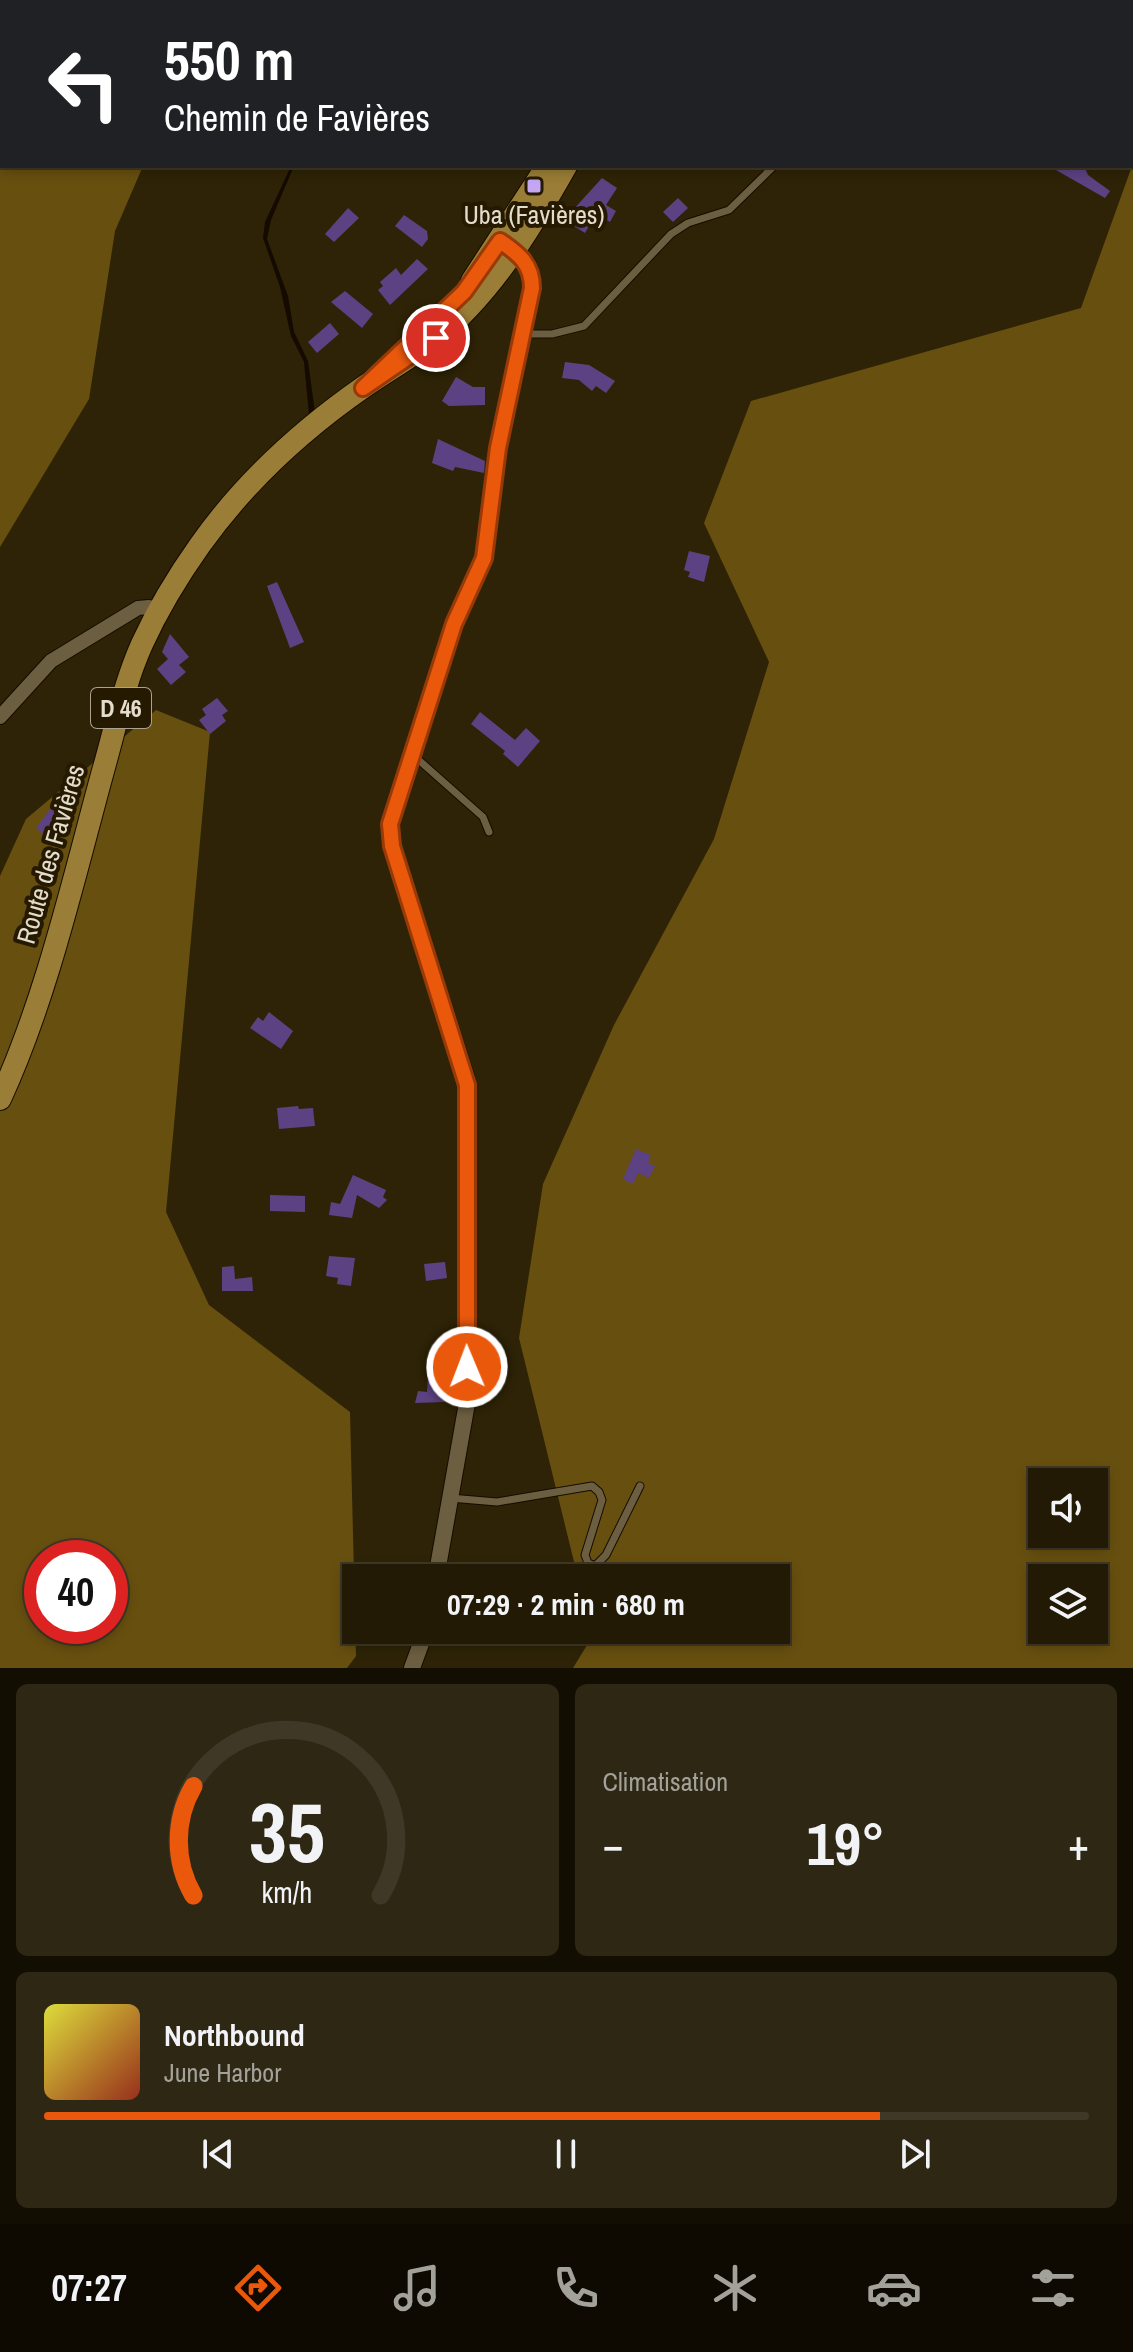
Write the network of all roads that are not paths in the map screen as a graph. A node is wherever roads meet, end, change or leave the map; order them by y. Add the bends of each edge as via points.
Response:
1 (546, 168) edge
2 (565, 168) edge
3 (772, 168) edge
4 (507, 246) junction
5 (522, 334) junction
6 (158, 611) junction
7 (0, 717) edge
8 (410, 754) junction
9 (489, 832) dead end
10 (0, 1099) edge
11 (640, 1486) dead end
12 (450, 1498) junction
13 (438, 1564) edge
14 (421, 1644) edge
15 (412, 1668) edge

1 - 4 main road, D 46
2 - 4 main road, D 46
3 - 5 lane via 729,210 671,234 584,326 555,334
4 - 5 street via 528,265 532,280
4 - 6 main road, Route des Favières / D 46 via 363,388 246,489 201,544
5 - 8 street via 498,448 484,558 454,624
6 - 7 street via 138,608 51,661
6 - 10 main road, Route des Favières / D 46 via 122,705 55,942
8 - 9 lane via 483,817
8 - 12 street via 390,834 468,1093 467,1403
11 - 12 lane via 606,1555 595,1566 585,1555 602,1500 592,1486 497,1502
12 - 13 street
14 - 15 street

